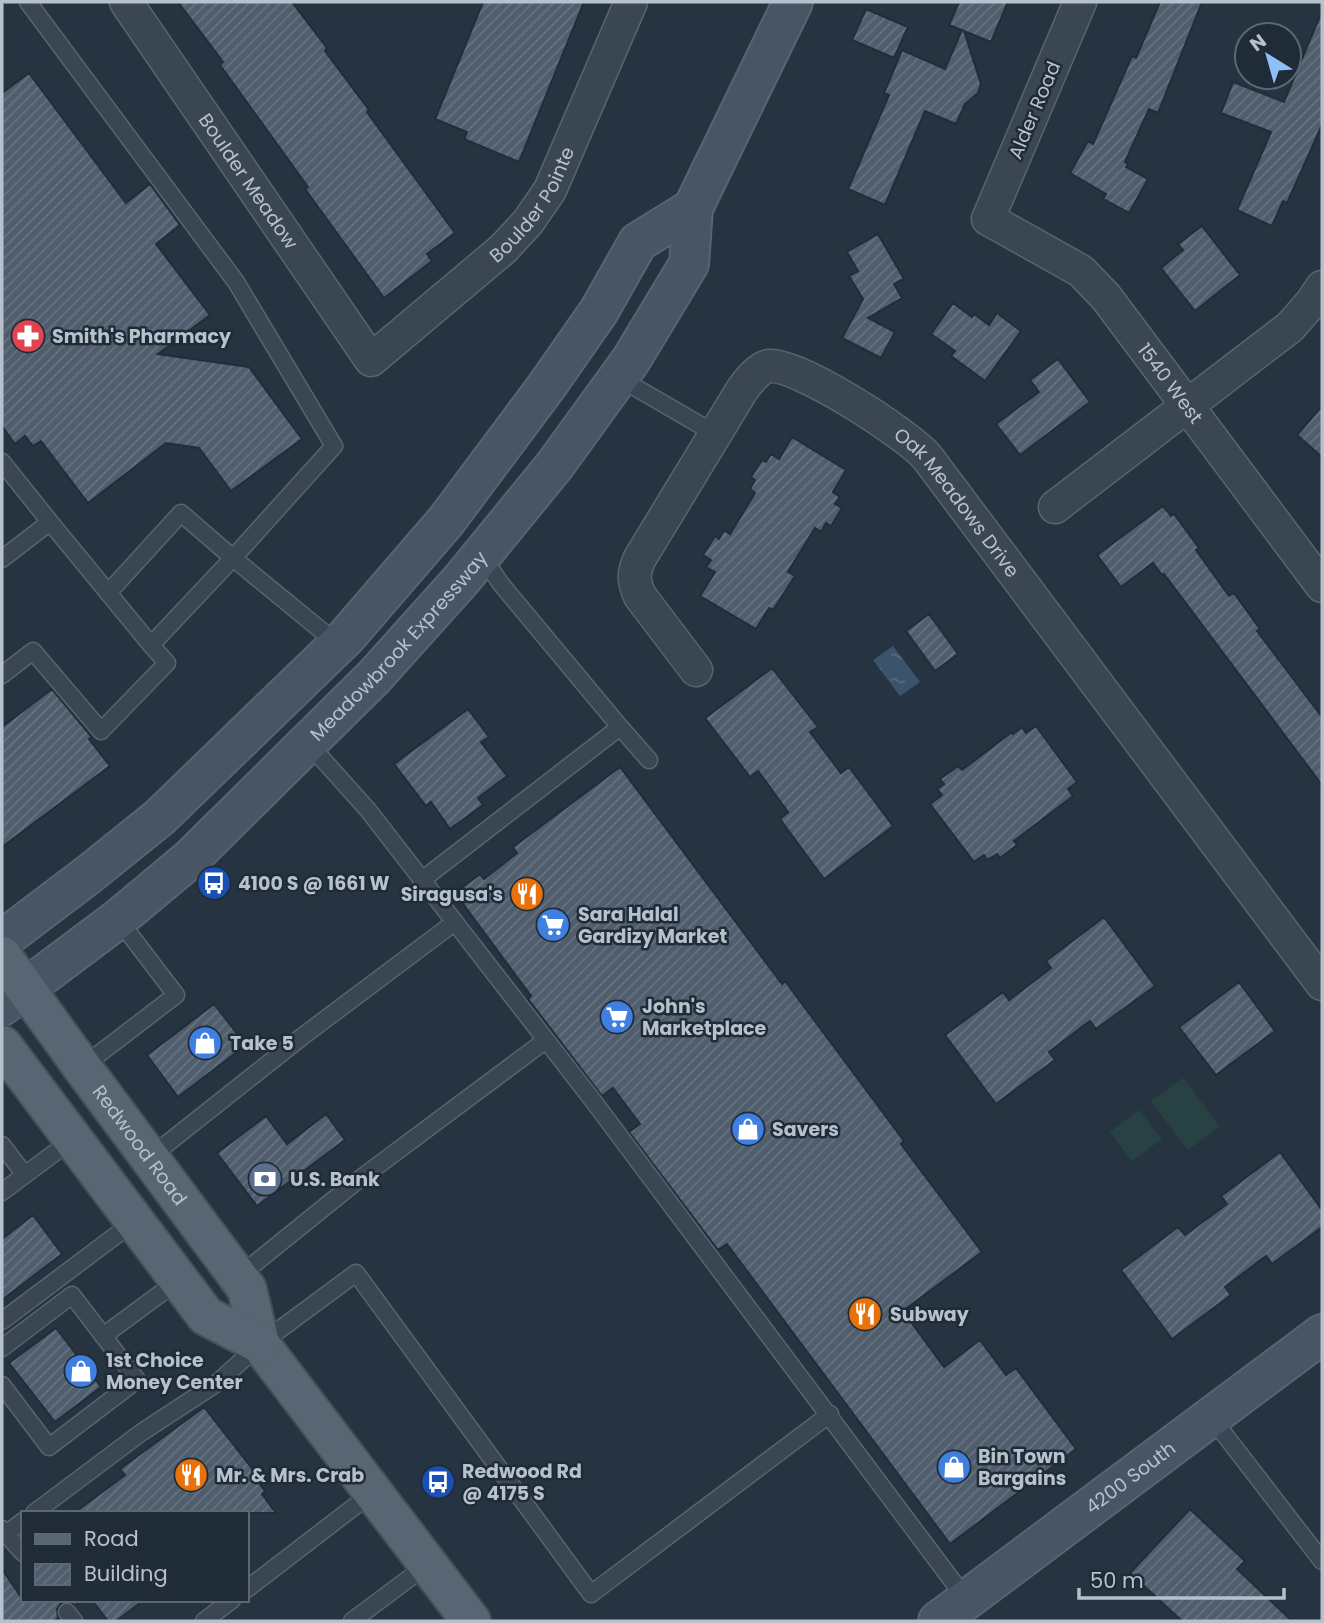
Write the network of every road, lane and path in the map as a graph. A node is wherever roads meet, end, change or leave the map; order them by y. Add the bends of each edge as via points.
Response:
1 (28, 2) edge
2 (126, 2) edge
3 (631, 2) edge
4 (793, 2) edge
5 (1080, 2) edge
6 (693, 208) junction
7 (988, 219) joint
8 (1322, 287) edge
9 (371, 360) joint
10 (619, 378) junction
11 (546, 387) junction
12 (1188, 406) junction
13 (714, 433) junction
14 (2, 462) edge
15 (1055, 507) dead end
16 (50, 522) junction
17 (482, 556) junction
18 (233, 558) junction
19 (2, 559) edge
20 (1322, 586) edge
21 (108, 593) junction
22 (151, 645) junction
23 (339, 645) junction
24 (696, 670) dead end
25 (2, 675) edge
26 (621, 727) junction
27 (308, 743) junction
28 (649, 760) dead end
29 (422, 880) junction
30 (118, 919) junction
31 (455, 922) junction
32 (2, 940) edge
33 (2, 956) edge
34 (1322, 984) edge
35 (13, 997) edge
36 (546, 1040) junction
37 (2, 1045) edge
38 (82, 1068) junction
39 (73, 1139) junction
40 (2, 1145) edge
41 (149, 1158) junction
42 (25, 1175) junction
43 (2, 1192) edge
44 (135, 1221) junction
45 (238, 1277) junction
46 (179, 1280) junction
47 (2, 1321) edge
48 (1322, 1334) edge
49 (103, 1336) junction
50 (260, 1344) junction
51 (2, 1348) edge
52 (2, 1385) edge
53 (830, 1414) junction
54 (1211, 1417) junction
55 (372, 1493) junction
56 (37, 1511) edge
57 (21, 1522) edge
58 (4, 1531) edge
59 (21, 1551) edge
60 (1322, 1561) edge
61 (427, 1565) junction
62 (248, 1588) edge
63 (229, 1602) edge
64 (952, 1610) edge
65 (204, 1621) edge
66 (352, 1621) edge
67 (471, 1621) edge

1 - 18 lane via 236,282 334,446
2 - 9 street, Boulder Meadow
3 - 9 street, Boulder Pointe via 550,190 528,222 503,249
4 - 6 main road, Meadowbrook Expressway
5 - 7 street, Alder Road
6 - 10 main road, Meadowbrook Expressway via 689,264
6 - 11 main road via 638,242
7 - 12 street, 1540 West via 1081,271
8 - 12 street via 1290,327
10 - 13 lane
10 - 17 main road, Meadowbrook Expressway
11 - 17 main road via 524,454 471,532
11 - 23 main road via 446,521
12 - 15 street
12 - 20 street, 1540 West
13 - 24 street, Oak Meadows Drive via 633,573 640,596
13 - 34 street, Oak Meadows Drive via 752,377 766,366 783,366 918,446
14 - 16 lane
16 - 19 lane
16 - 21 lane
17 - 26 lane
17 - 27 main road, Meadowbrook Expressway
18 - 21 lane via 181,513
18 - 22 lane
18 - 23 lane
21 - 22 lane
22 - 25 lane via 167,663 101,731 33,651
23 - 32 main road via 160,817
26 - 28 lane
26 - 29 lane
27 - 29 lane
27 - 30 main road, Meadowbrook Expressway via 191,858
29 - 31 lane
30 - 35 main road, Meadowbrook Expressway
30 - 38 lane via 176,995
31 - 36 lane
31 - 41 lane
33 - 35 main road, Redwood Road
35 - 38 main road, Redwood Road
36 - 45 lane via 353,1184
36 - 53 lane
37 - 39 main road, Redwood Road
38 - 41 main road, Redwood Road
39 - 42 lane
39 - 44 main road, Redwood Road
40 - 42 lane
41 - 45 main road, Redwood Road
42 - 43 lane
44 - 46 main road, Redwood Road
44 - 47 lane
45 - 50 main road, Redwood Road via 247,1289
46 - 49 lane
46 - 50 main road, Redwood Road via 206,1316
48 - 54 main road, 4200 South
49 - 51 lane via 72,1295
49 - 52 lane via 136,1380 49,1447
50 - 53 lane via 356,1273 591,1594
50 - 55 main road, Redwood Road
50 - 56 lane via 217,1383
53 - 64 lane
54 - 60 lane
54 - 64 main road, 4200 South
55 - 61 main road, Redwood Road
55 - 62 lane
57 - 58 lane
58 - 59 lane
61 - 66 lane
61 - 67 main road, Redwood Road
63 - 65 lane

